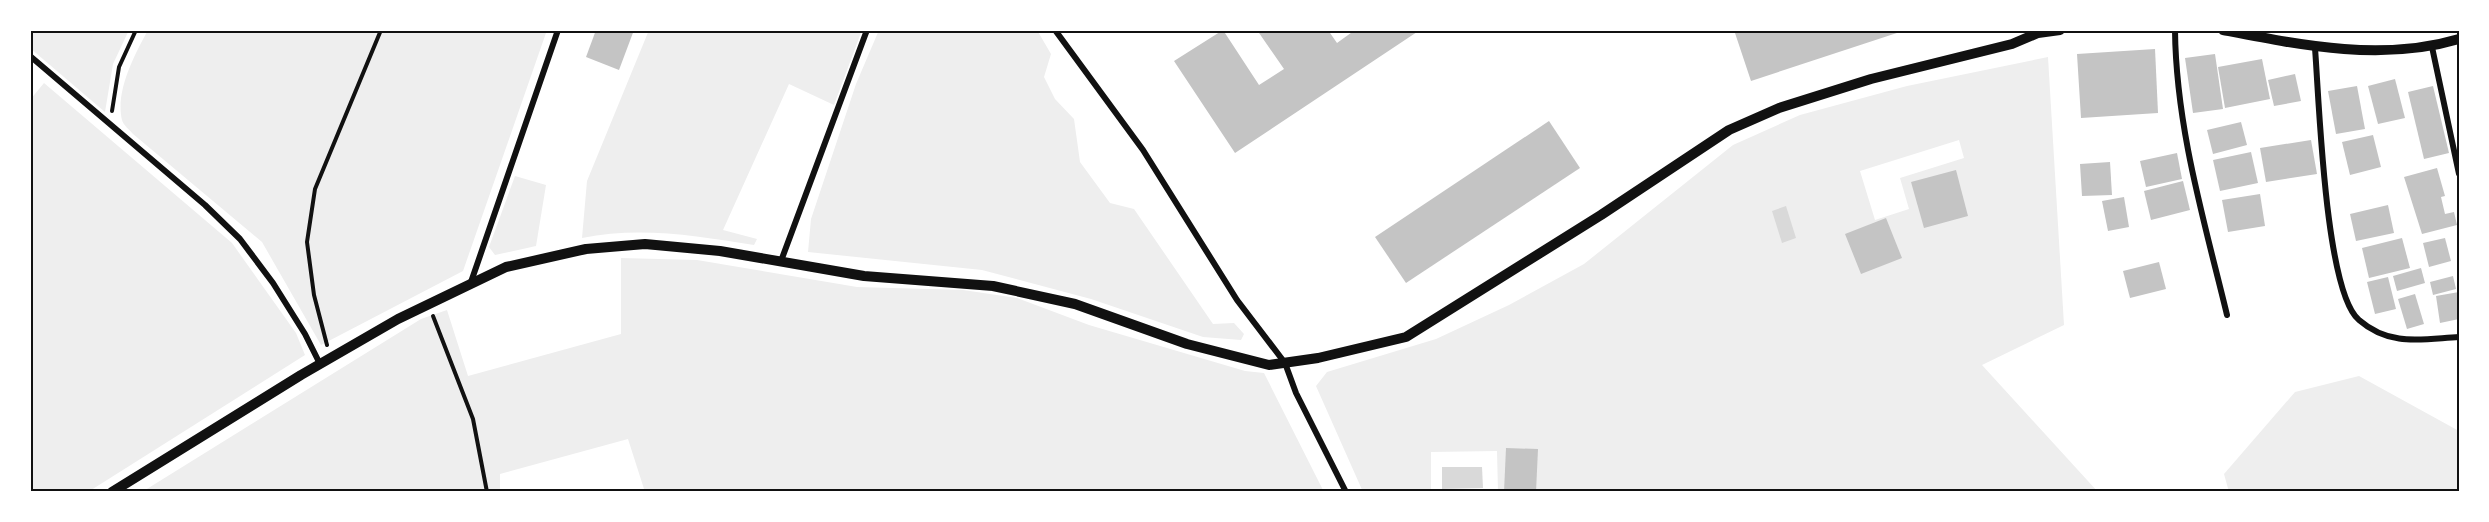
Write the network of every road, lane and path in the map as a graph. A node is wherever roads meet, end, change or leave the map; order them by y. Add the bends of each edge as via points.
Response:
1 (136, 30) edge
2 (381, 30) edge
3 (558, 30) edge
4 (867, 30) edge
5 (1055, 30) edge
6 (2060, 30) edge
7 (2175, 30) edge
8 (2223, 30) edge
9 (2039, 32) edge
10 (2459, 39) edge
11 (2432, 47) junction
12 (2315, 48) junction
13 (30, 56) edge
14 (110, 124) junction
15 (2459, 174) edge
16 (781, 261) junction
17 (471, 282) junction
18 (428, 304) junction
19 (2227, 315) dead end
20 (2459, 337) edge
21 (331, 358) junction
22 (1286, 363) junction
23 (320, 364) junction
24 (112, 492) edge
25 (487, 492) edge
26 (1346, 492) edge

1 - 14 path via 118,67
2 - 21 path via 315,189 307,242 314,295
3 - 17 street
4 - 16 street
5 - 22 street via 1143,150 1237,300
6 - 9 street
7 - 19 street via 2175,73 2186,148
8 - 12 street
9 - 22 street via 2012,45 1871,79 1779,108 1729,130 1601,216 1406,337
10 - 11 street
11 - 12 street
11 - 15 street
12 - 20 street via 2337,278 2358,320 2397,341
13 - 14 street
14 - 23 street via 240,239 278,291
16 - 17 street via 720,250 645,244 586,249 506,267
16 - 22 street via 864,276 993,286 1075,304 1187,344 1269,365
17 - 18 street
18 - 21 street
18 - 25 path via 473,419
21 - 23 street
22 - 26 street via 1296,393
23 - 24 street

